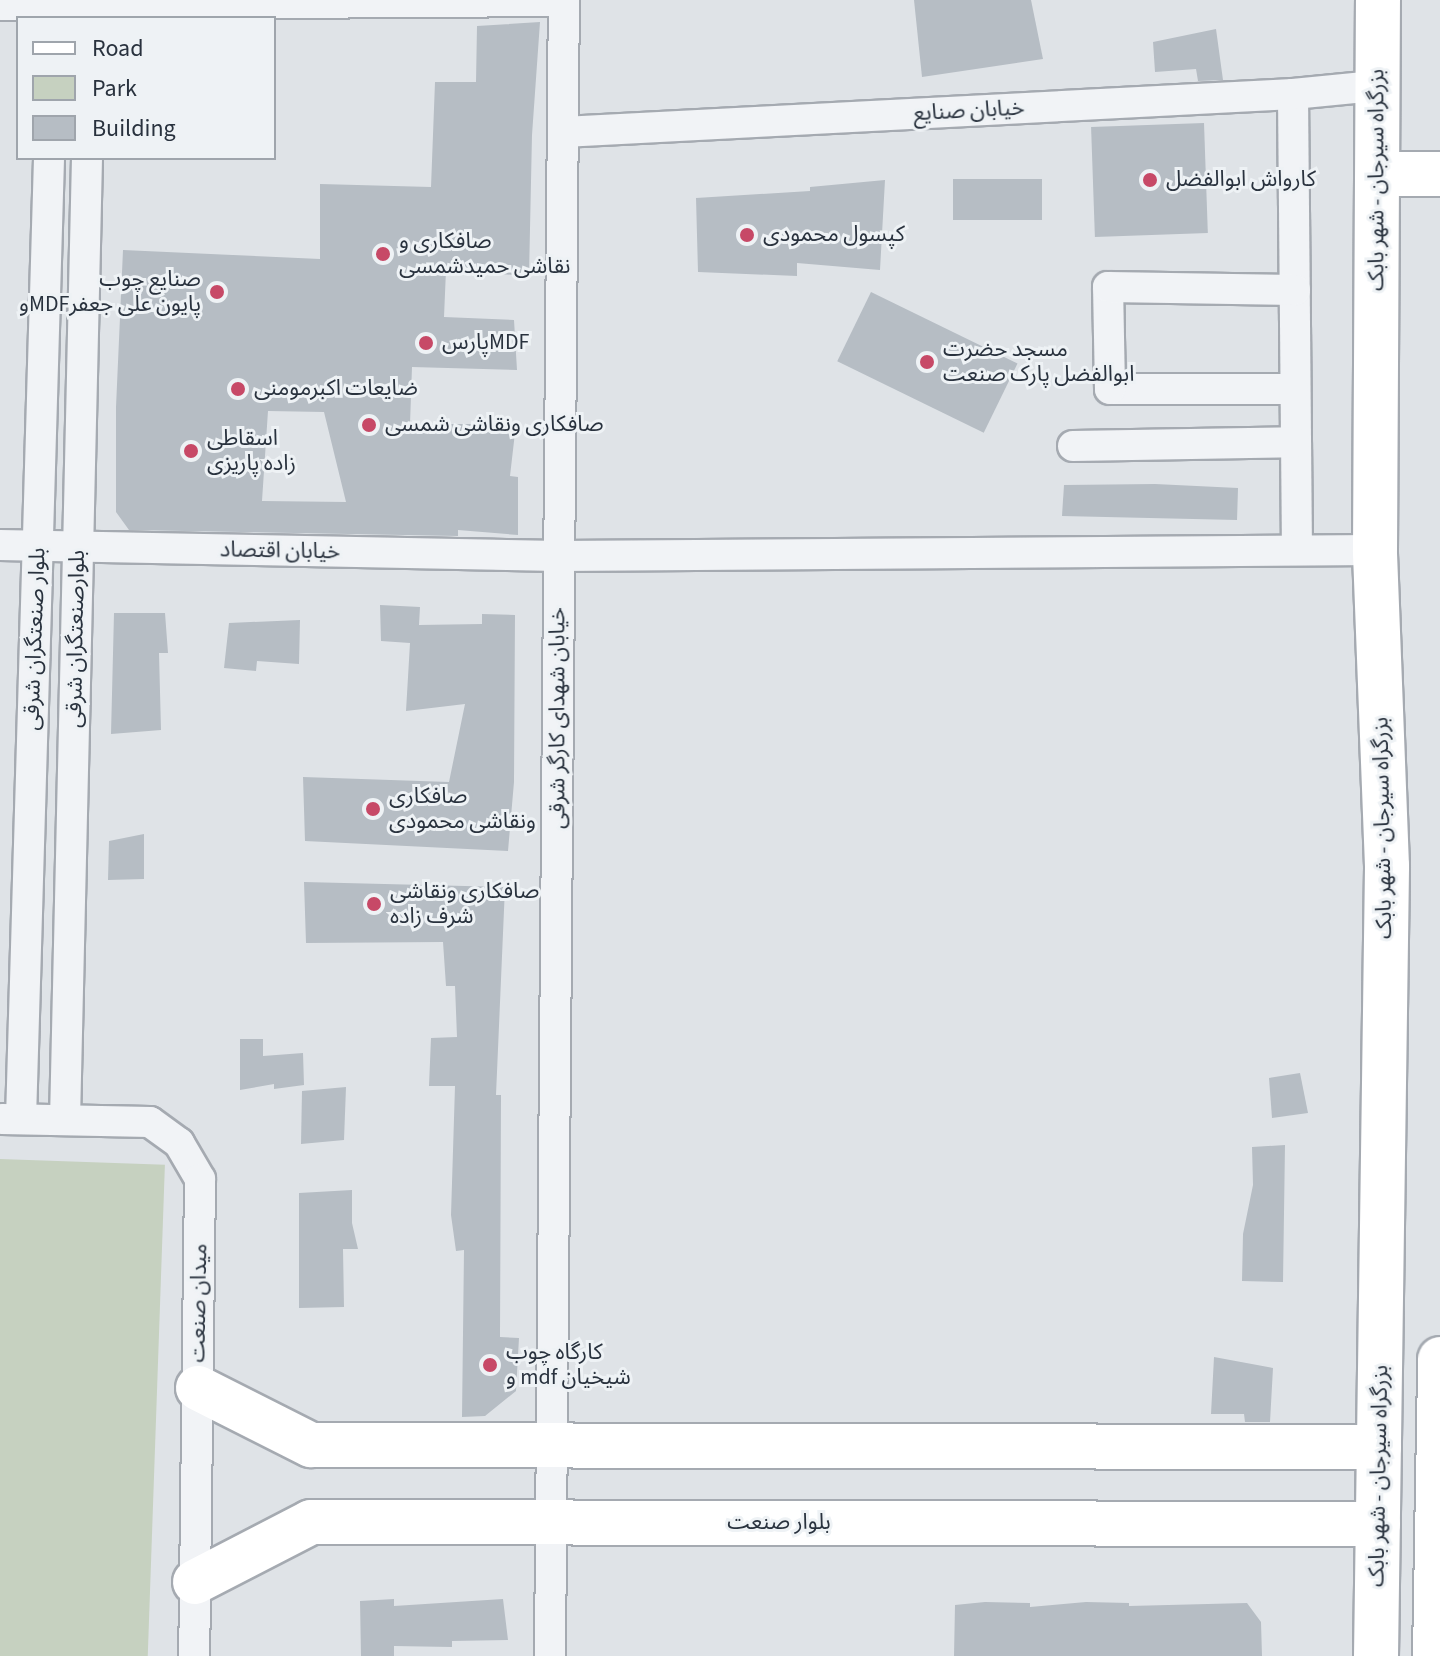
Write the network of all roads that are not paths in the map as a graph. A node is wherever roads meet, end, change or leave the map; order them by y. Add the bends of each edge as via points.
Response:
1 (564, 0) edge
2 (1378, 0) edge
3 (0, 5) edge
4 (53, 11) edge
5 (90, 11) edge
6 (1375, 86) junction
7 (1293, 94) junction
8 (563, 132) junction
9 (49, 160) edge
10 (87, 160) edge
11 (1379, 174) junction
12 (1440, 174) edge
13 (1295, 290) junction
14 (1293, 389) junction
15 (1294, 442) junction
16 (1073, 446) dead end
17 (0, 545) edge
18 (37, 546) junction
19 (79, 547) junction
20 (1297, 550) junction
21 (1375, 550) junction
22 (559, 556) junction
23 (24, 1001) junction
24 (68, 1003) junction
25 (10, 1119) edge
26 (65, 1120) junction
27 (1440, 1359) edge
28 (198, 1388) junction
29 (552, 1441) junction
30 (1379, 1447) junction
31 (551, 1523) junction
32 (1378, 1524) junction
33 (195, 1582) junction
34 (194, 1656) edge
35 (550, 1656) edge
36 (1376, 1656) edge
37 (1435, 1656) edge

1 - 5 street
1 - 8 street, خیابان شهدای کارگر شرقی
2 - 6 main road, بزرگراه سیرجان - شهر بابک
3 - 4 street
4 - 5 street
6 - 7 street, خیابان صنایع
6 - 11 main road, بزرگراه سیرجان - شهر بابک
7 - 8 street, خیابان صنایع
7 - 13 street
8 - 22 street, خیابان شهدای کارگر شرقی
9 - 18 street, بلوار صنعتگران شرقی
10 - 19 street, بلوارصنعتگران شرقی
11 - 12 main road
11 - 21 main road, بزرگراه سیرجان - شهر بابک
13 - 14 street
13 - 14 street via 1108,287 1110,389
14 - 15 street
15 - 16 street
15 - 20 street
17 - 18 street, خیابان اقتصاد
18 - 19 street, خیابان اقتصاد
18 - 23 street, بلوار صنعتگران شرقی
19 - 22 street, خیابان اقتصاد
19 - 24 street, بلوارصنعتگران شرقی
20 - 21 street, خیابان اقتصاد
20 - 22 street, خیابان اقتصاد
21 - 30 main road, بزرگراه سیرجان - شهر بابک via 1387,866
22 - 29 street, خیابان شهدای کارگر شرقی
23 - 24 street
23 - 25 street, بلوار صنعتگران شرقی
24 - 26 street, بلوارصنعتگران شرقی
25 - 26 street, میدان صنعت
26 - 28 street, میدان صنعت via 150,1122 179,1143 200,1179
27 - 37 main road
28 - 29 main road via 311,1445
28 - 33 street, میدان صنعت
29 - 30 main road
29 - 31 street, خیابان شهدای کارگر شرقی
30 - 32 main road, بزرگراه سیرجان - شهر بابک
31 - 32 main road, بلوار صنعت
31 - 33 main road, بلوار صنعت via 311,1522
31 - 35 street, خیابان شهدای کارگر شرقی
32 - 36 main road, بزرگراه سیرجان - شهر بابک
33 - 34 street, میدان صنعت

